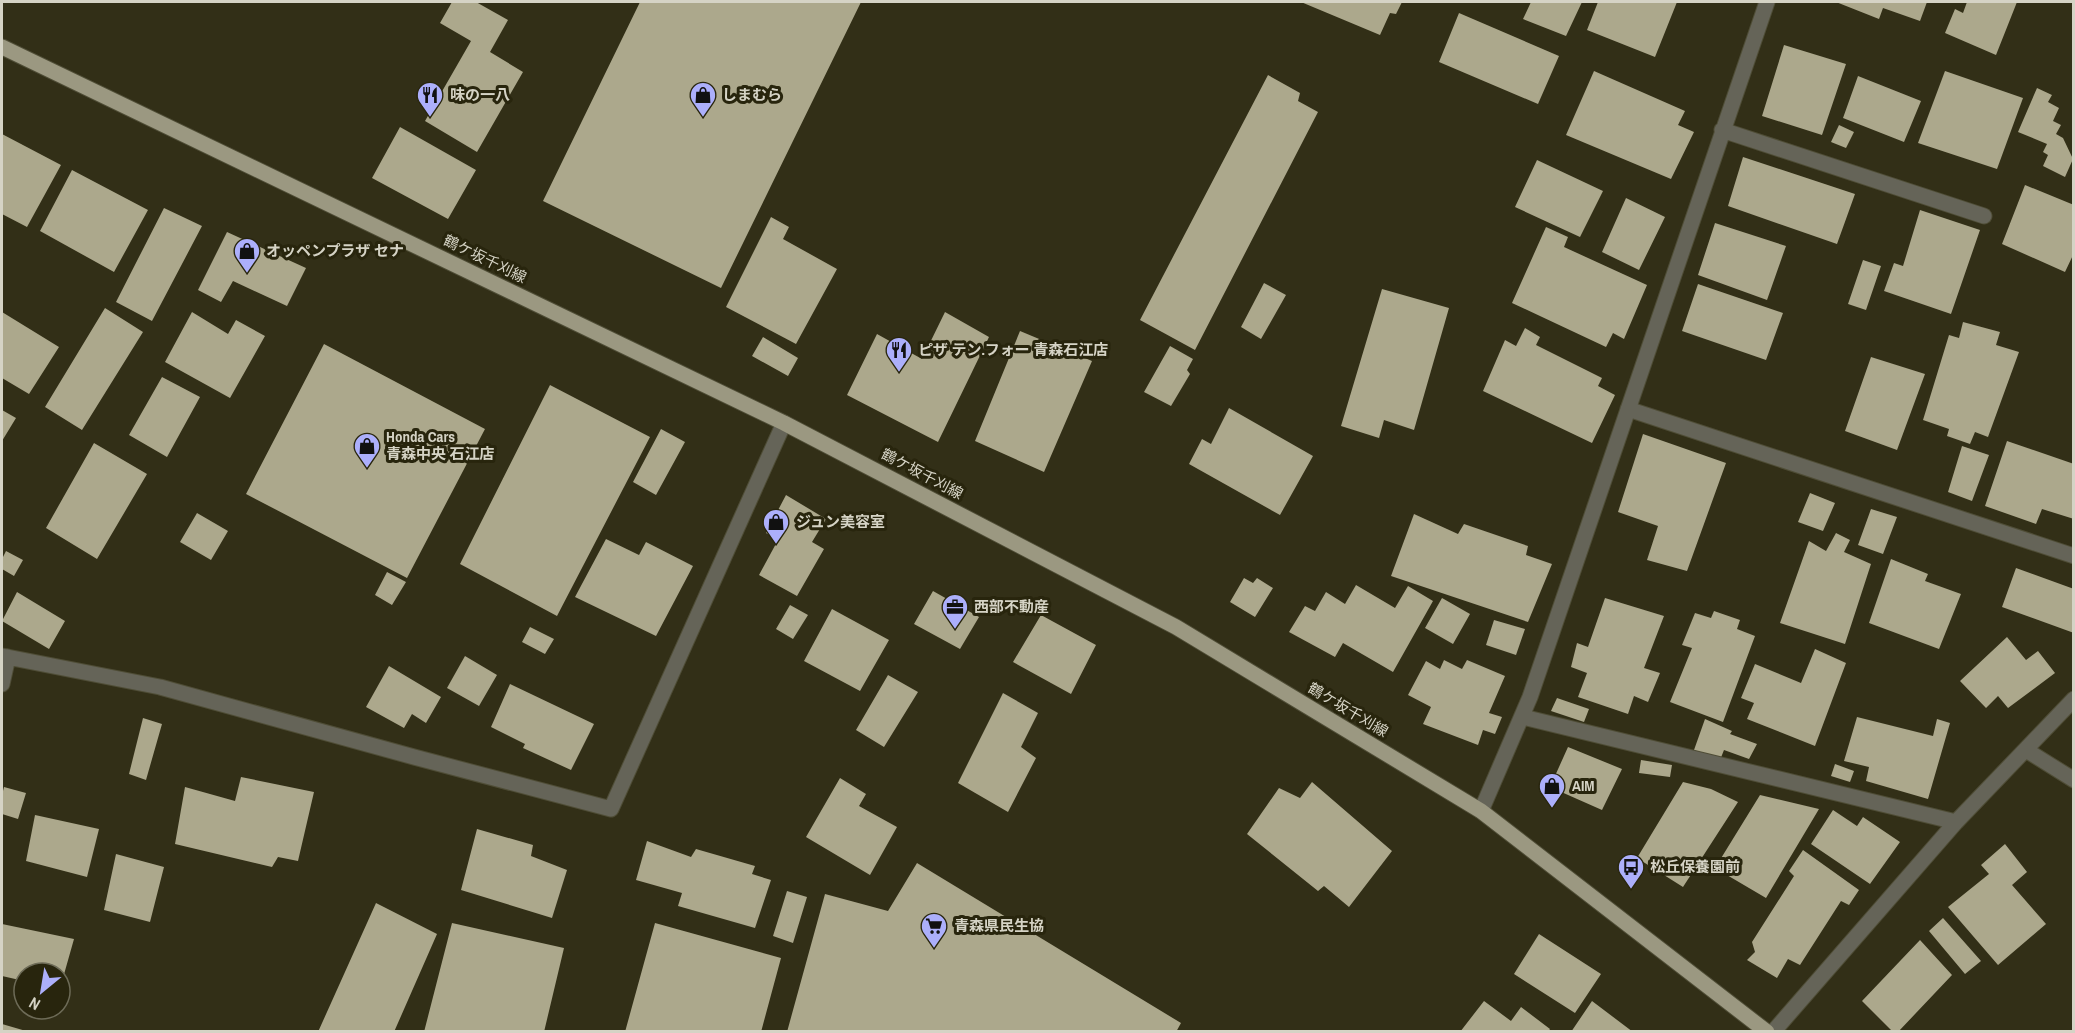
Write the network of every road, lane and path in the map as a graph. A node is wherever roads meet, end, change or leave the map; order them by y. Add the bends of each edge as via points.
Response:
1 (1767, 2) edge
2 (2, 47) edge
3 (1722, 130) junction
4 (1984, 216) dead end
5 (1628, 408) junction
6 (784, 423) junction
7 (2073, 556) edge
8 (5, 657) edge
9 (2, 684) edge
10 (2073, 699) edge
11 (1523, 717) junction
12 (2026, 750) junction
13 (2073, 780) edge
14 (1481, 811) junction
15 (1956, 822) junction
16 (1767, 1032) edge
17 (1773, 1032) edge

1 - 3 street
2 - 6 main road, 鶴ケ坂千刈線
3 - 4 street
3 - 5 street
5 - 7 street
5 - 11 street
6 - 8 street via 611,809 160,687
6 - 14 main road, 鶴ケ坂千刈線 via 1176,627
8 - 9 street
10 - 12 street
11 - 14 street
11 - 15 street
12 - 13 street
12 - 15 street
14 - 16 main road, 鶴ケ坂千刈線
15 - 17 street

